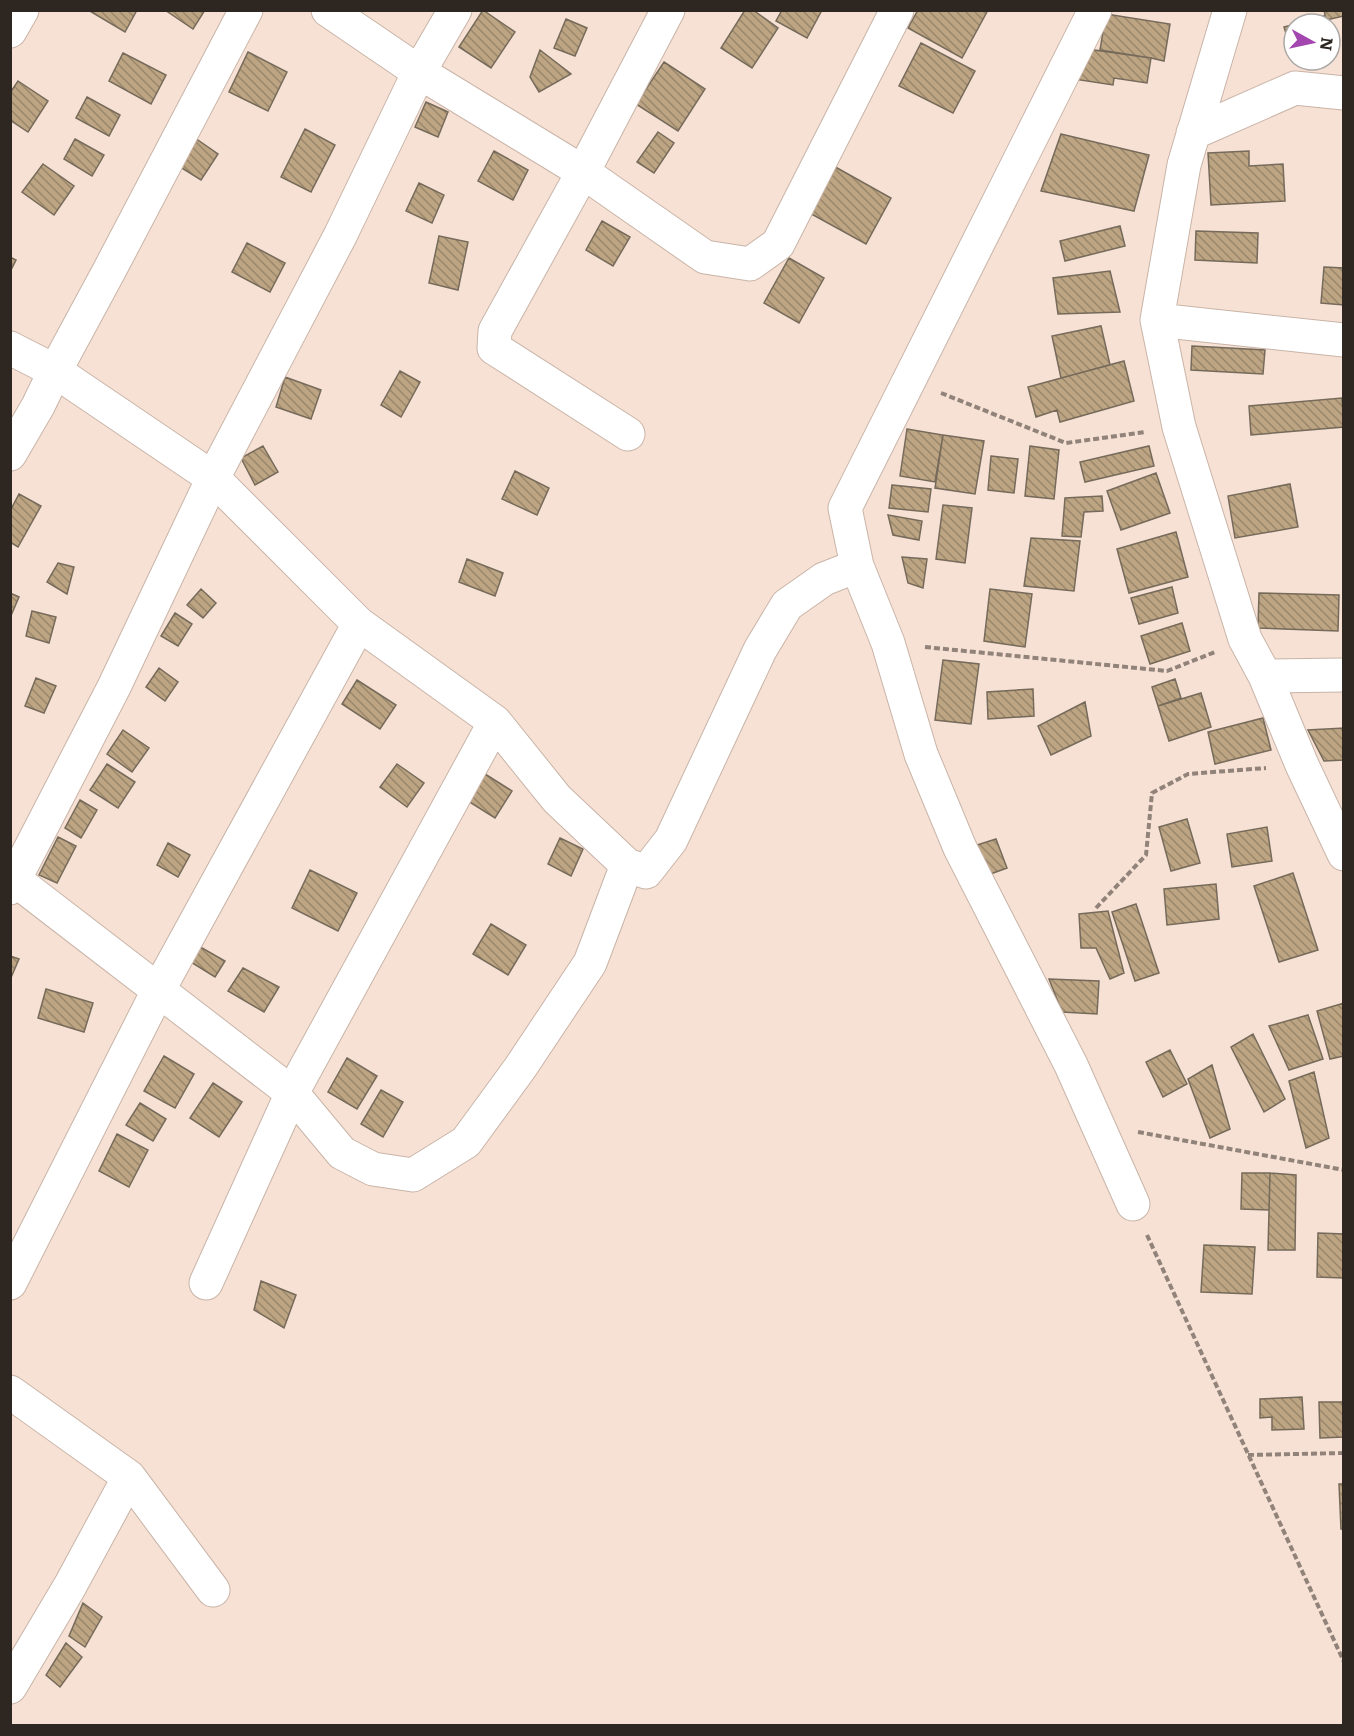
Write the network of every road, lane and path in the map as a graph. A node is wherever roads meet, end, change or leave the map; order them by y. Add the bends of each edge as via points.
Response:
1 (22, 10) edge
2 (246, 10) edge
3 (328, 10) edge
4 (455, 10) edge
5 (668, 10) edge
6 (897, 10) edge
7 (1095, 10) edge
8 (1230, 10) edge
9 (10, 31) edge
10 (419, 72) junction
11 (1344, 93) edge
12 (1193, 133) junction
13 (583, 172) junction
14 (1157, 320) junction
15 (1344, 340) edge
16 (10, 348) edge
17 (55, 371) junction
18 (910, 381) junction
19 (1179, 428) junction
20 (628, 434) dead end
21 (10, 454) edge
22 (213, 478) junction
23 (856, 566) junction
24 (359, 624) junction
25 (1245, 639) junction
26 (888, 643) junction
27 (1344, 675) edge
28 (1265, 676) junction
29 (495, 722) junction
30 (1302, 765) junction
31 (1344, 854) edge
32 (627, 865) junction
33 (12, 881) edge
34 (1096, 908) dead end
35 (159, 989) junction
36 (292, 1093) junction
37 (1097, 1125) junction
38 (1344, 1170) edge
39 (1133, 1204) joint
40 (10, 1283) edge
41 (206, 1283) dead end
42 (10, 1392) edge
43 (1344, 1453) edge
44 (1248, 1455) junction
45 (129, 1477) junction
46 (213, 1590) dead end
47 (1344, 1662) edge
48 (10, 1687) edge

1 - 9 street
2 - 17 street
3 - 10 street
4 - 10 street
5 - 13 street
6 - 13 street via 778,244 750,264 705,257
7 - 18 street
8 - 12 street
10 - 13 street
10 - 22 street via 340,236
11 - 12 street via 1295,88
12 - 14 street
13 - 20 street via 495,331 494,348
14 - 15 street
14 - 19 street
16 - 17 street
17 - 21 street
17 - 22 street
18 - 19 path via 1066,442
18 - 23 street via 845,508
19 - 25 street
22 - 24 street
22 - 33 street via 114,687
23 - 26 street
23 - 32 street via 824,579 787,605 760,651 671,840 646,872
24 - 29 street
24 - 35 street
25 - 26 path via 1167,671
25 - 28 street
26 - 37 street via 921,754 960,849 1071,1065
27 - 28 street
28 - 30 street
29 - 32 street via 557,799
29 - 36 street
30 - 31 street
30 - 34 path via 1188,774 1152,793 1146,855
32 - 36 street via 590,963 466,1142 412,1175 373,1168 342,1153
33 - 35 street
35 - 36 street
35 - 40 street
36 - 41 street
37 - 38 path
37 - 39 street
39 - 44 path
42 - 45 street
43 - 44 path
44 - 47 path
45 - 46 street
45 - 48 street

